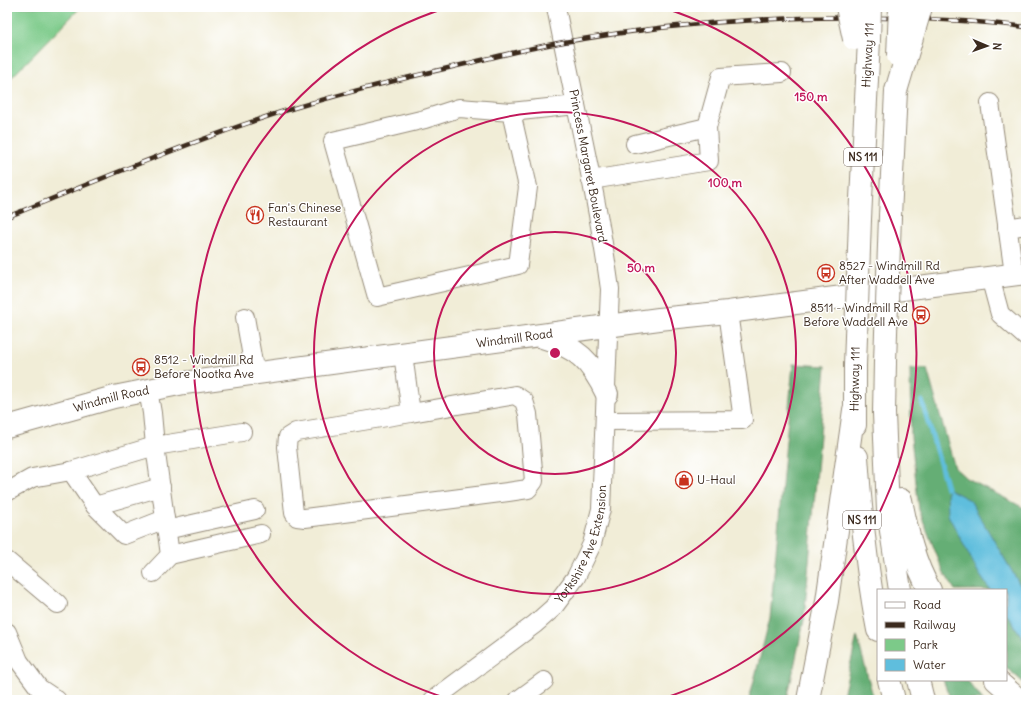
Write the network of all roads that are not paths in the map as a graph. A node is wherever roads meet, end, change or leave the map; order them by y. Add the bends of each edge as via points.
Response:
1 (556, 7) edge
2 (847, 7) edge
3 (870, 7) edge
4 (900, 7) edge
5 (921, 7) edge
6 (862, 40) junction
7 (782, 73) dead end
8 (896, 91) junction
9 (990, 103) dead end
10 (576, 105) junction
11 (511, 112) junction
12 (707, 127) junction
13 (635, 144) dead end
14 (591, 180) junction
15 (1026, 225) edge
16 (1007, 228) junction
17 (1020, 273) edge
18 (990, 277) junction
19 (728, 312) junction
20 (245, 317) dead end
21 (609, 326) junction
22 (539, 336) junction
23 (1026, 337) edge
24 (403, 354) junction
25 (255, 374) junction
26 (148, 390) junction
27 (607, 394) junction
28 (854, 410) junction
29 (411, 413) junction
30 (884, 413) junction
31 (605, 420) junction
32 (7, 428) edge
33 (242, 432) dead end
34 (155, 446) junction
35 (71, 471) junction
36 (161, 487) junction
37 (7, 492) edge
38 (95, 506) junction
39 (256, 510) dead end
40 (166, 524) junction
41 (261, 534) dead end
42 (170, 555) junction
43 (7, 561) edge
44 (153, 573) dead end
45 (900, 589) edge
46 (929, 589) edge
47 (58, 604) dead end
48 (877, 625) edge
49 (7, 632) edge
50 (544, 681) dead end
51 (889, 681) edge
52 (918, 681) edge
53 (997, 681) edge
54 (57, 700) edge
55 (433, 700) edge
56 (518, 700) edge
57 (808, 700) edge
58 (894, 700) edge
59 (923, 700) edge
60 (1018, 700) edge

1 - 10 street, Princess Margaret Boulevard
2 - 6 main road, bridge
3 - 6 main road, Highway 111 / NS 111, bridge
4 - 8 main road, NS 111, bridge
5 - 8 main road, bridge
6 - 28 main road, Highway 111 / NS 111, bridge via 866,94
7 - 12 street via 721,77
8 - 30 main road, NS 111, bridge
9 - 16 street
10 - 11 street
10 - 14 street, Princess Margaret Boulevard
11 - 11 street via 528,187 518,265 377,297 333,141 425,119 459,108
12 - 13 street
12 - 14 street via 709,161
14 - 21 street, Princess Margaret Boulevard via 610,289
15 - 16 street
16 - 17 street
17 - 18 main road, Windmill Road
18 - 19 main road, Windmill Road
18 - 23 street via 1000,314
19 - 21 main road, Windmill Road
19 - 31 street via 743,420
20 - 25 street
21 - 22 main road, Windmill Road
21 - 27 street, Yorkshire Ave Extension
22 - 24 main road, Windmill Road
22 - 27 main road via 559,342 582,357 592,366
24 - 25 main road, Windmill Road
24 - 29 street
25 - 26 main road, Windmill Road
26 - 32 main road, Windmill Road via 114,397
26 - 34 street
27 - 31 street, Yorkshire Ave Extension
28 - 48 main road, Highway 111 / NS 111 via 860,505
28 - 57 main road via 827,601
29 - 29 street via 515,395 524,401 528,414 534,480 528,489 297,517 294,513 288,437 296,432
30 - 45 main road, NS 111 via 888,511
30 - 46 main road via 908,535
31 - 55 street, Yorkshire Ave Extension via 601,509 592,544 576,577 553,608 535,624
33 - 34 street
34 - 35 street
34 - 36 street
35 - 37 street via 32,478
35 - 38 street
36 - 38 street
36 - 40 street
38 - 40 street via 124,535
39 - 40 street
40 - 42 street
41 - 42 street
42 - 44 street
43 - 47 street
49 - 54 street via 19,661 39,688
50 - 56 street
51 - 58 main road
52 - 59 main road
53 - 60 main road

